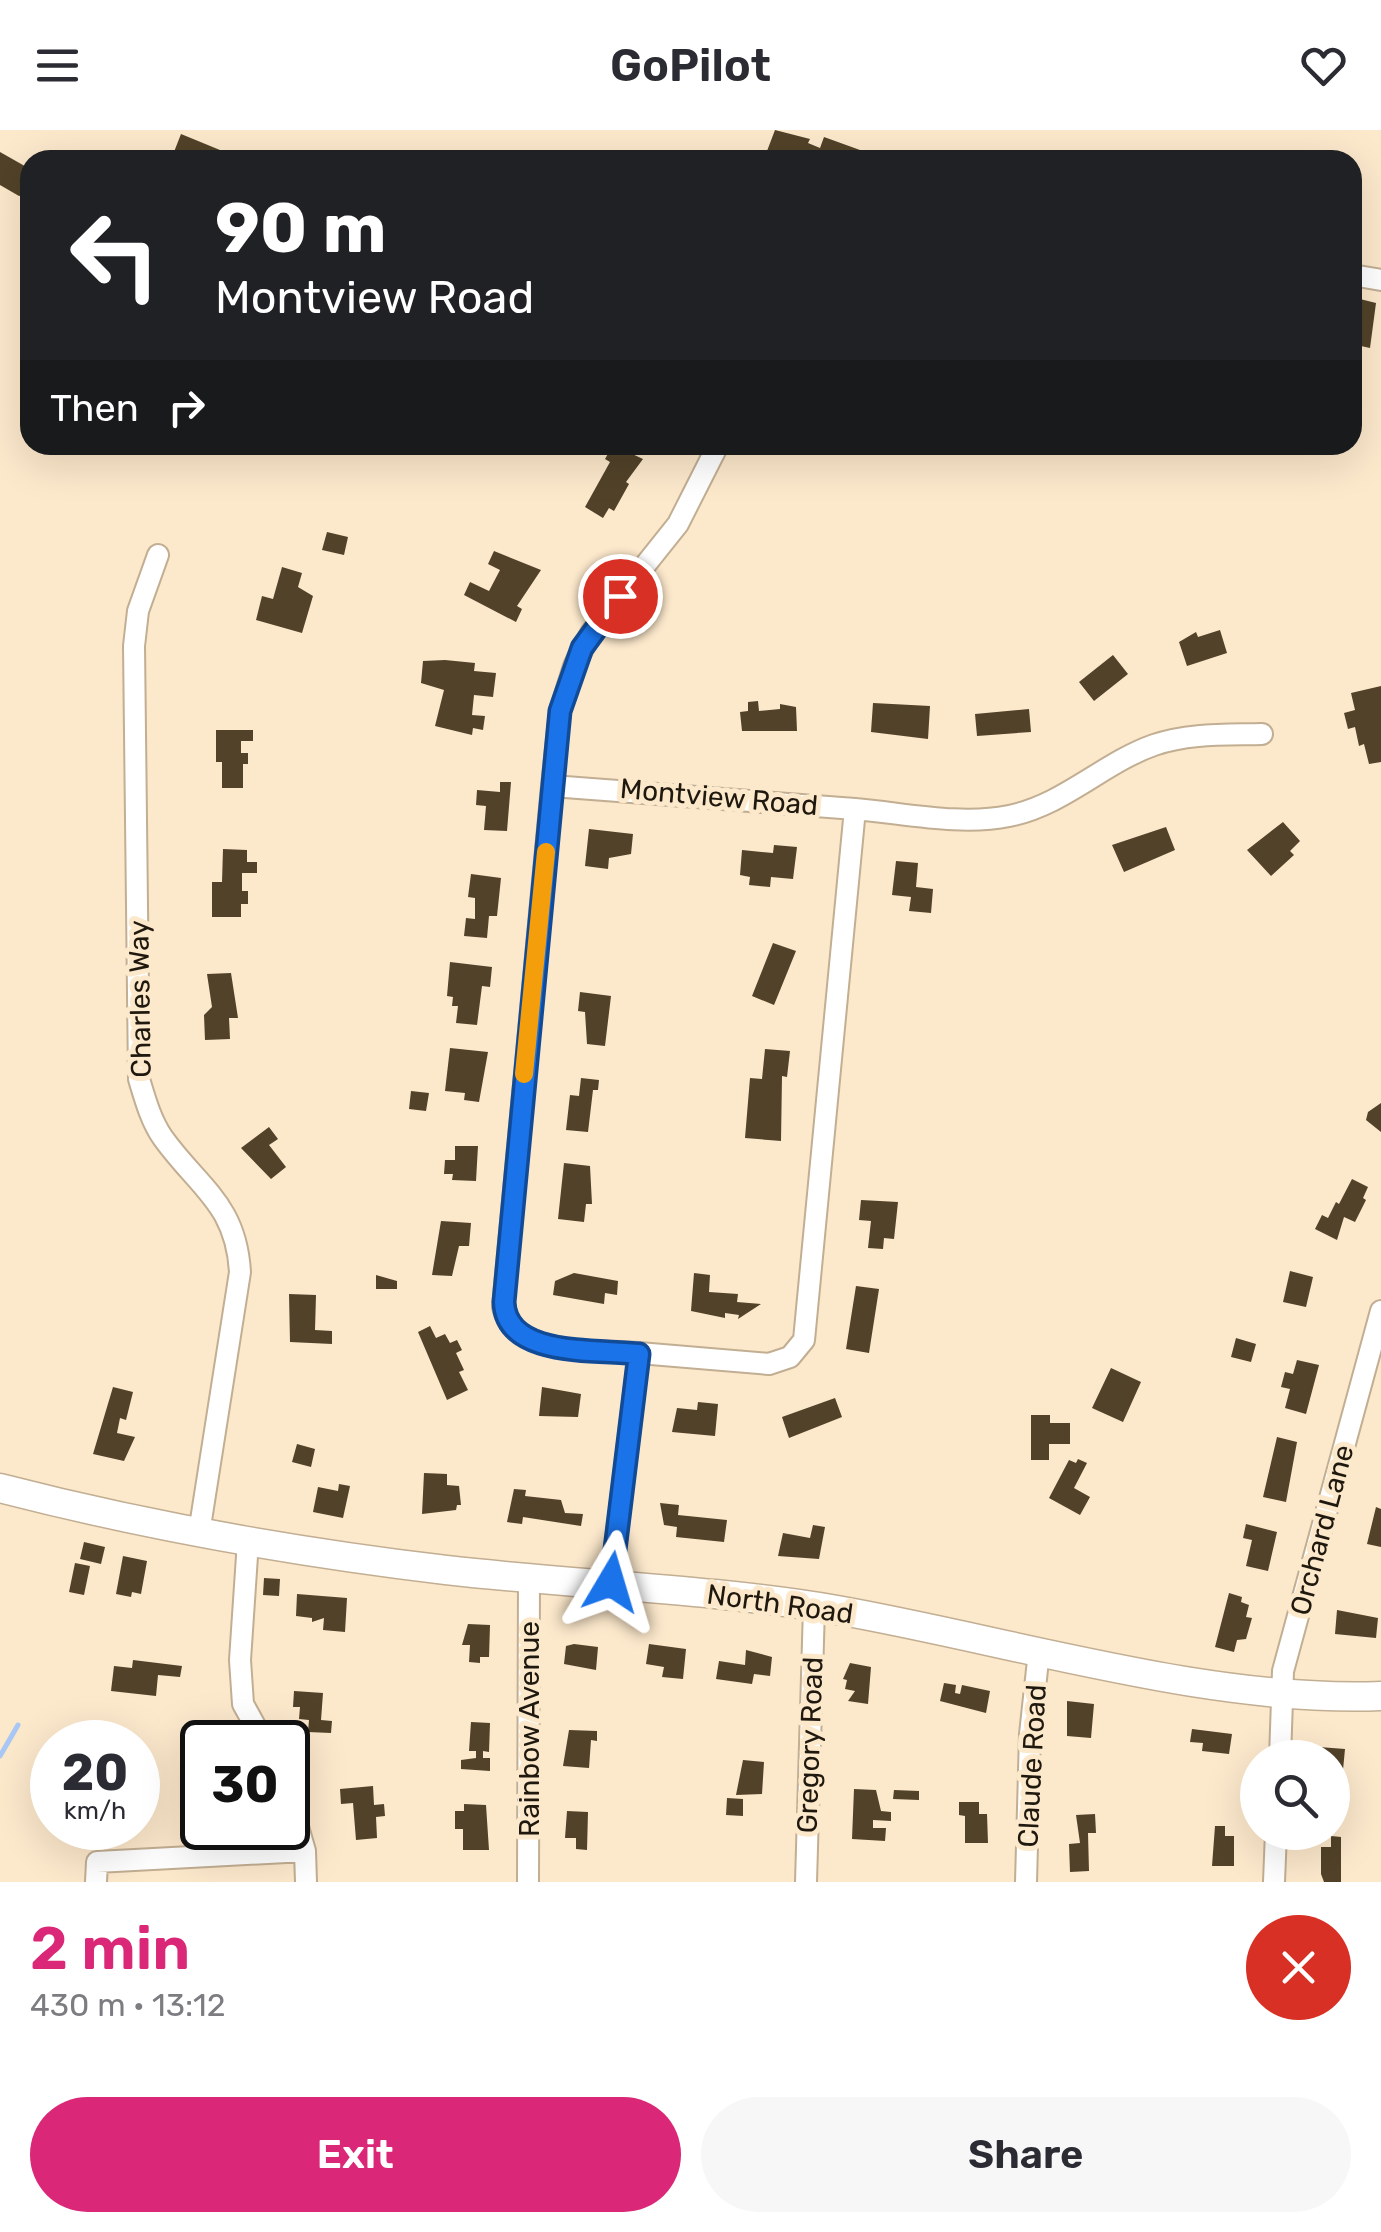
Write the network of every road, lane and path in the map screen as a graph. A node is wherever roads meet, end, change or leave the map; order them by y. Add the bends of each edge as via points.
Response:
1 (713, 455) edge
2 (158, 555) dead end
3 (1262, 734) dead end
4 (552, 786) junction
5 (855, 809) junction
6 (1381, 1311) edge
7 (639, 1354) junction
8 (0, 1488) edge
9 (199, 1533) junction
10 (248, 1542) junction
11 (529, 1576) junction
12 (611, 1582) junction
13 (814, 1607) junction
14 (1038, 1650) junction
15 (1282, 1691) junction
16 (1381, 1696) edge
17 (252, 1720) edge
18 (1281, 1740) edge
19 (1275, 1850) edge
20 (305, 1852) joint
21 (96, 1882) edge
22 (306, 1882) edge
23 (528, 1882) edge
24 (806, 1882) edge
25 (1026, 1882) edge
26 (1274, 1882) edge

1 - 4 street via 678,524 591,634 574,666 560,711
2 - 9 street, Charles Way via 138,611 134,646 139,1079 163,1138 229,1218 240,1272
3 - 5 street via 1152,746 1048,804 1011,816 980,820
4 - 5 street, Montview Road
4 - 7 street, Montview Road via 504,1308 512,1329 531,1342
5 - 7 street, Montview Road via 804,1340 790,1357 770,1364
6 - 15 street, Orchard Lane
7 - 12 street
8 - 9 main road, North Road
9 - 10 main road, North Road
10 - 11 main road, North Road
10 - 17 street via 242,1690
11 - 12 main road, North Road
11 - 23 street, Rainbow Avenue
12 - 13 main road, North Road
13 - 14 main road, North Road
13 - 24 street, Gregory Road
14 - 15 main road, North Road
14 - 25 street, Claude Road
15 - 16 main road, North Road
15 - 18 street, Orchard Lane
19 - 26 street
20 - 21 street via 97,1862
20 - 22 street

